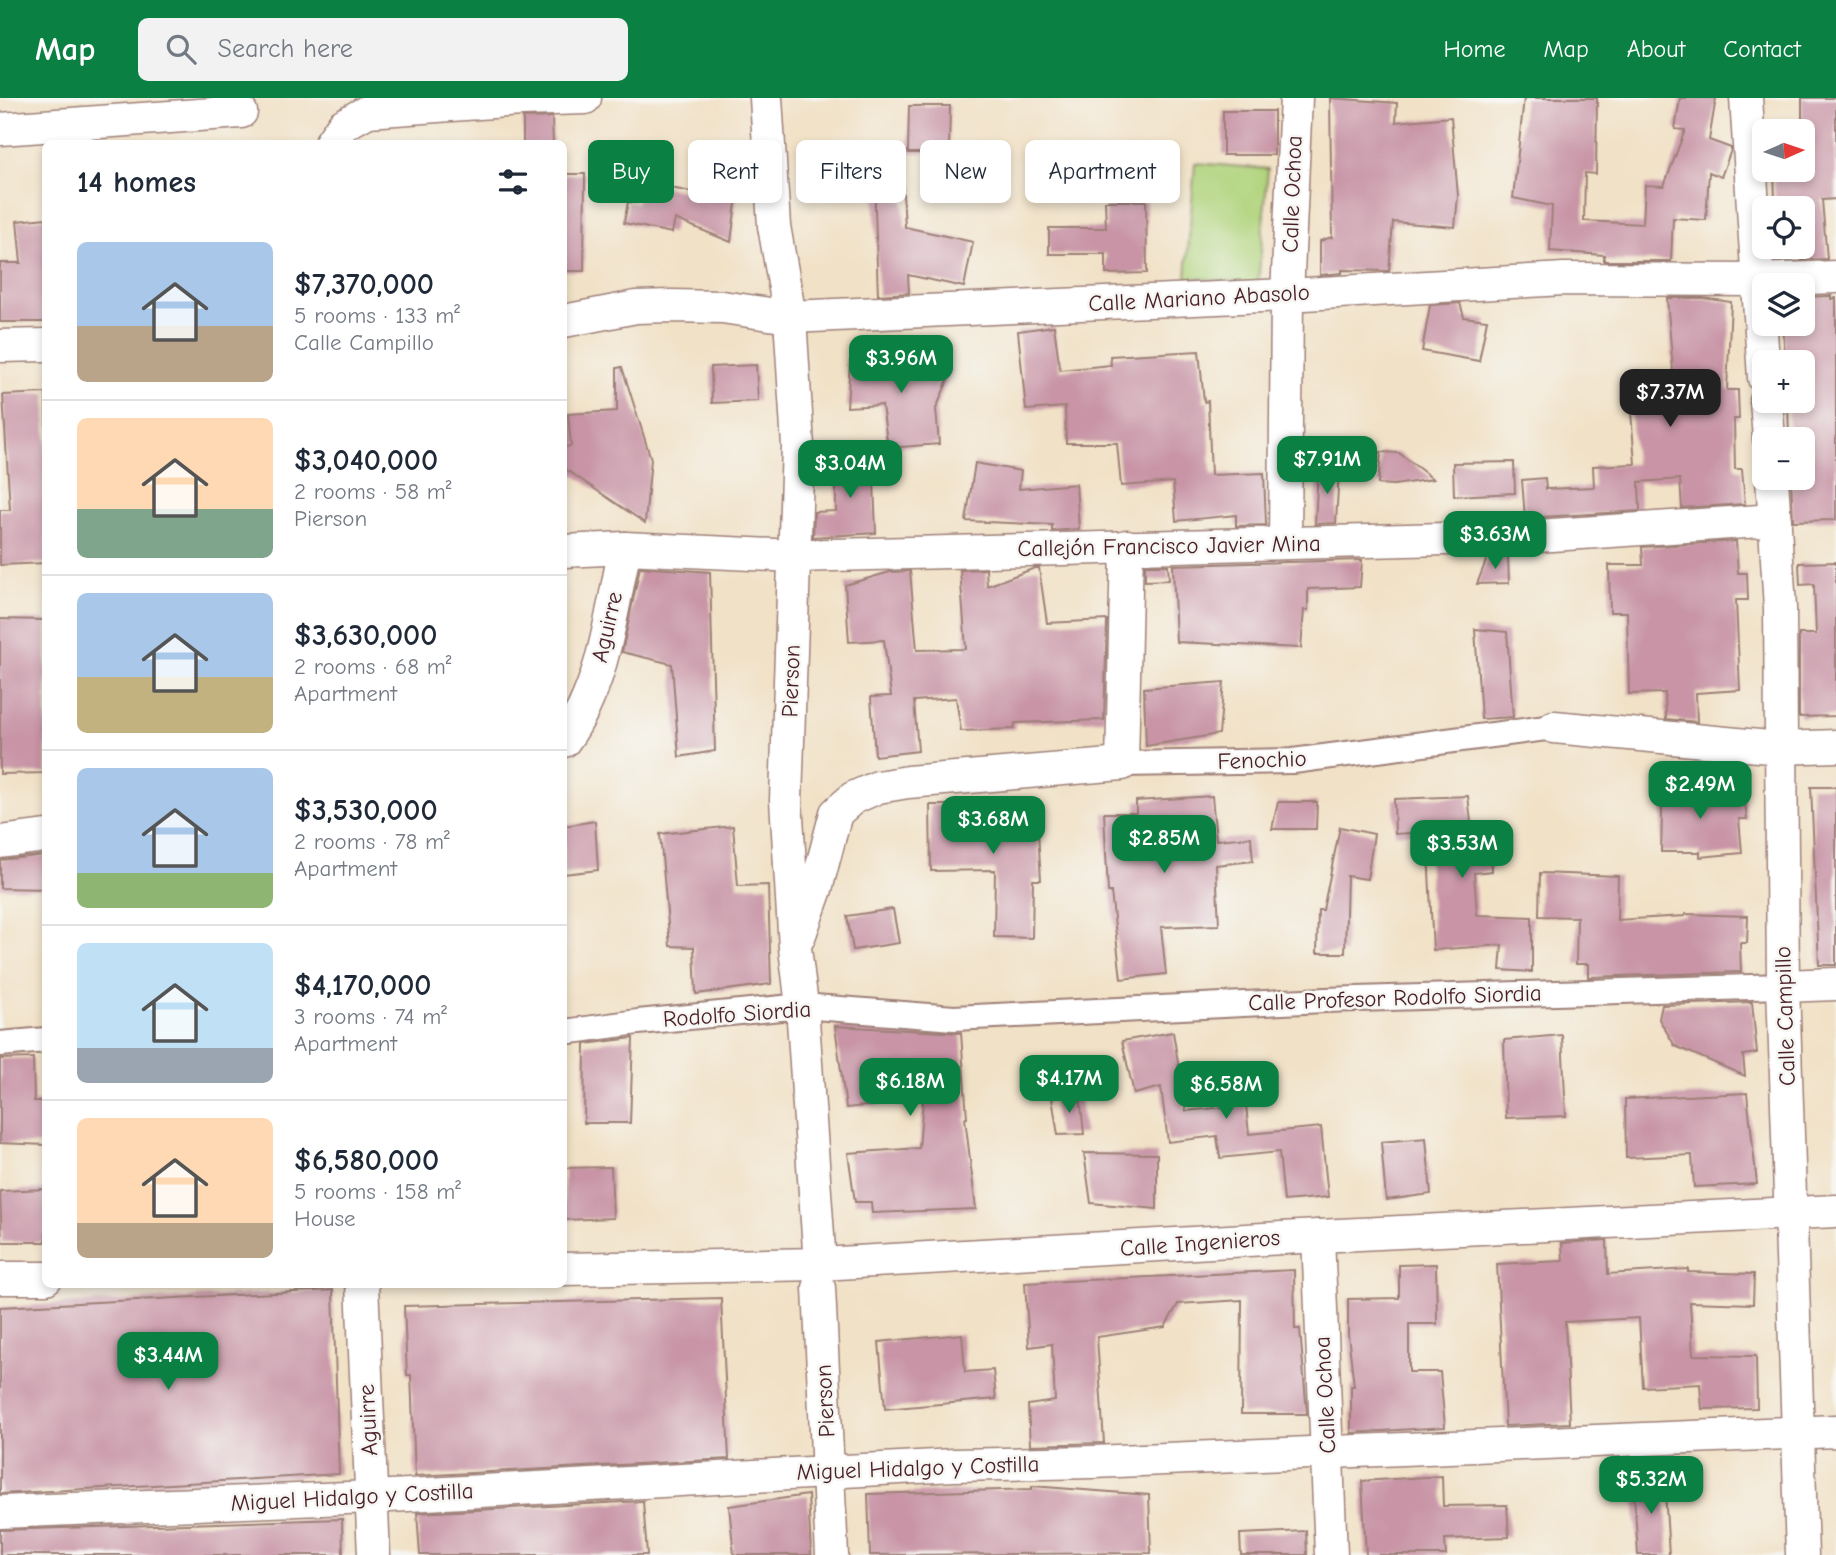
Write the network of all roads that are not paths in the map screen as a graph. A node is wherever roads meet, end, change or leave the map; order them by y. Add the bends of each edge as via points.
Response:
1 (585, 98) edge
2 (766, 98) edge
3 (1296, 98) edge
4 (1746, 98) edge
5 (241, 112) dead end
6 (0, 129) edge
7 (333, 140) edge
8 (1756, 273) edge
9 (1836, 277) edge
10 (1815, 278) edge
11 (1752, 280) edge
12 (1287, 295) junction
13 (790, 317) junction
14 (567, 320) edge
15 (42, 345) edge
16 (0, 346) edge
17 (1773, 490) edge
18 (1775, 520) junction
19 (1285, 542) junction
20 (1127, 546) junction
21 (625, 548) junction
22 (567, 551) edge
23 (795, 556) junction
24 (1554, 727) joint
25 (567, 737) edge
26 (1836, 746) edge
27 (1780, 748) junction
28 (1122, 764) junction
29 (42, 837) edge
30 (0, 842) edge
31 (795, 948) junction
32 (1836, 984) edge
33 (1783, 986) junction
34 (802, 1006) junction
35 (954, 1018) joint
36 (567, 1032) edge
37 (42, 1040) edge
38 (0, 1044) edge
39 (1836, 1211) edge
40 (1792, 1212) junction
41 (1318, 1236) junction
42 (567, 1269) edge
43 (819, 1276) junction
44 (0, 1278) edge
45 (42, 1278) edge
46 (362, 1288) edge
47 (1836, 1431) edge
48 (1797, 1432) junction
49 (1328, 1452) junction
50 (829, 1471) junction
51 (372, 1497) junction
52 (0, 1512) edge
53 (374, 1555) edge
54 (832, 1555) edge
55 (1331, 1555) edge
56 (1802, 1555) edge

1 - 7 street via 368,111 343,125
2 - 13 street, Pierson via 774,226
3 - 12 street, Calle Ochoa
4 - 8 street
5 - 6 street
9 - 10 street, Calle Mariano Abasolo
11 - 12 street, Calle Mariano Abasolo via 1564,279
12 - 13 street, Calle Mariano Abasolo
12 - 19 street, Calle Ochoa
13 - 14 street, Calle Mariano Abasolo via 722,307 671,306 636,307
13 - 23 street, Pierson via 798,446
15 - 16 street
17 - 18 street, Calle Campillo
18 - 19 street, Callejón Francisco Javier Mina via 1522,537
18 - 27 street, Calle Campillo
19 - 20 street, Callejón Francisco Javier Mina
20 - 23 street, Callejón Francisco Javier Mina
20 - 28 street
21 - 22 street, Callejón Francisco Javier Mina
21 - 23 street, Callejón Francisco Javier Mina
21 - 25 street, Aguirre via 593,687
23 - 31 street, Pierson via 786,800
24 - 27 street, Fenochio
24 - 28 street, Fenochio via 1293,761
26 - 27 street, Fenochio
27 - 33 street, Calle Campillo
28 - 31 street, Fenochio via 908,782 878,787 853,798 836,813 817,889
29 - 30 street
31 - 34 street, Pierson
32 - 33 street, Calle Profesor Rodolfo Siordia
33 - 35 street, Calle Profesor Rodolfo Siordia via 1325,1000
33 - 40 street, Calle Campillo
34 - 35 street, Rodolfo Siordia
34 - 36 street, Rodolfo Siordia
34 - 43 street, Pierson
37 - 38 street
39 - 40 street, Calle Ingenieros
40 - 41 street, Calle Ingenieros
40 - 48 street, Calle Campillo
41 - 43 street, Calle Ingenieros
41 - 49 street, Calle Ochoa
42 - 43 street, Calle Ingenieros
43 - 50 street, Pierson
44 - 45 street
46 - 51 street, Aguirre
47 - 48 street, Miguel Hidalgo y Costilla
48 - 49 street, Miguel Hidalgo y Costilla
48 - 56 street, Calle Campillo
49 - 50 street, Miguel Hidalgo y Costilla
49 - 55 street, Calle Ochoa
50 - 51 street, Miguel Hidalgo y Costilla
50 - 54 street, Pierson
51 - 52 street, Miguel Hidalgo y Costilla
51 - 53 street, Aguirre

